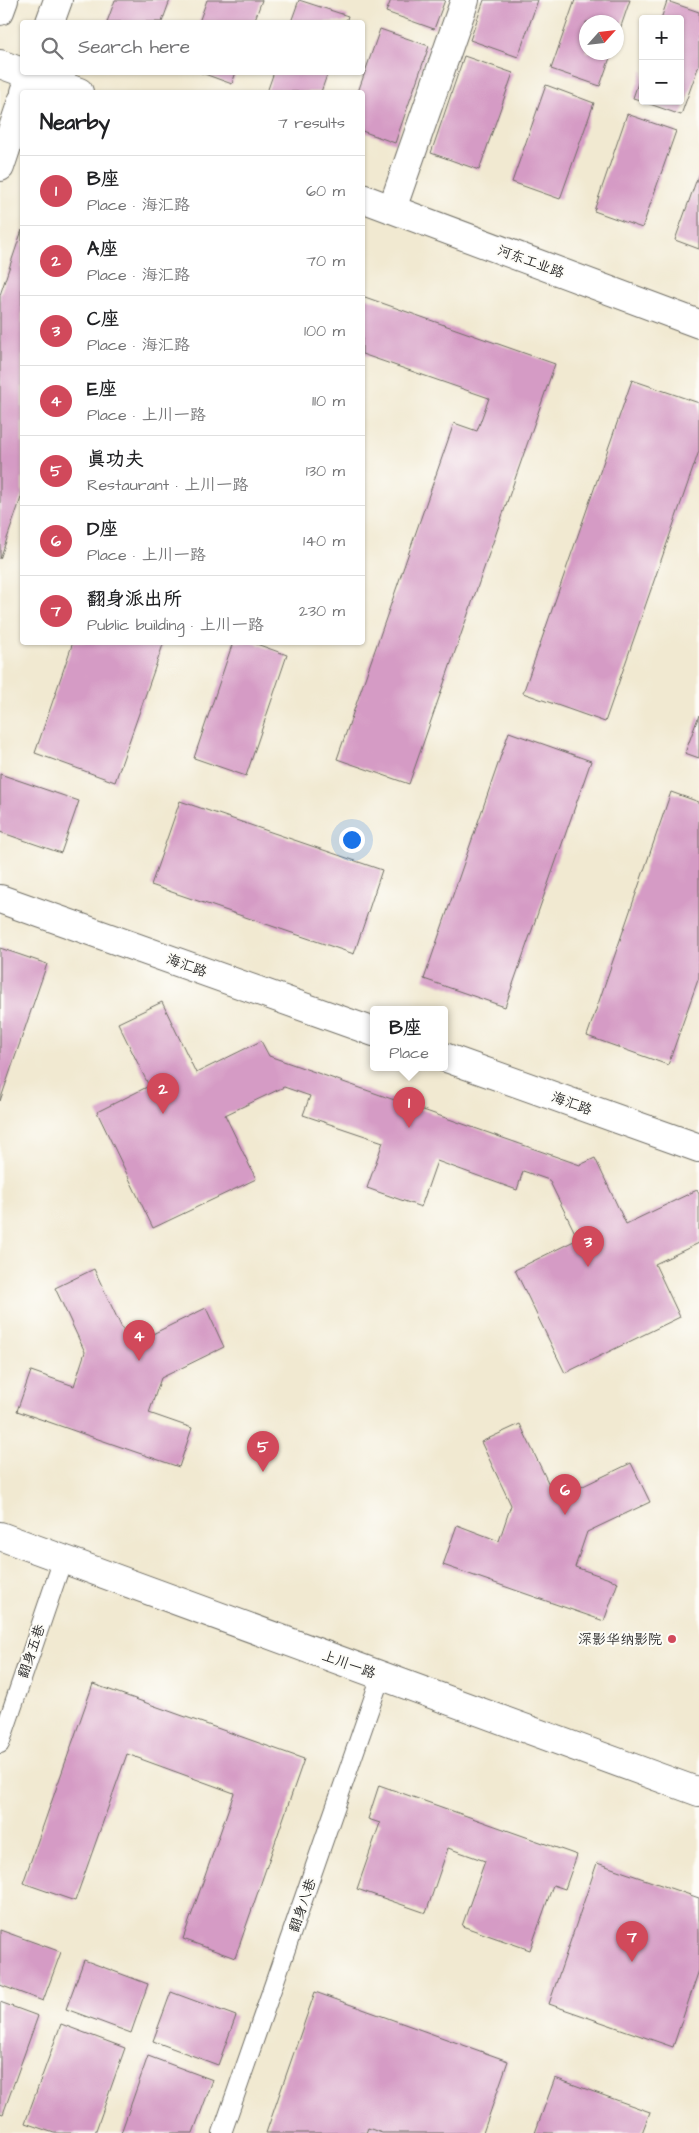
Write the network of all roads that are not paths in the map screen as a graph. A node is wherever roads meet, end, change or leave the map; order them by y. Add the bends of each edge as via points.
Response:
1 (4, 0) edge
2 (58, 0) edge
3 (465, 0) edge
4 (0, 11) edge
5 (51, 20) edge
6 (0, 64) edge
7 (20, 74) edge
8 (27, 77) edge
9 (72, 90) edge
10 (20, 107) edge
11 (0, 167) edge
12 (365, 199) edge
13 (392, 209) junction
14 (699, 324) edge
15 (0, 899) edge
16 (370, 1031) edge
17 (448, 1058) edge
18 (699, 1148) edge
19 (0, 1536) edge
20 (63, 1559) junction
21 (381, 1676) junction
22 (0, 1744) edge
23 (699, 1792) edge
24 (222, 2133) edge

1 - 4 street
2 - 5 street
3 - 13 street
6 - 7 street
8 - 9 street
10 - 11 street
12 - 13 street, 河东工业路
13 - 14 street, 河东工业路
15 - 16 street, 海汇路
17 - 18 street, 海汇路
19 - 20 street, 上川一路
20 - 21 street, 上川一路
20 - 22 lane, 翻身五巷
21 - 23 street, 上川一路
21 - 24 lane, 翻身八巷

